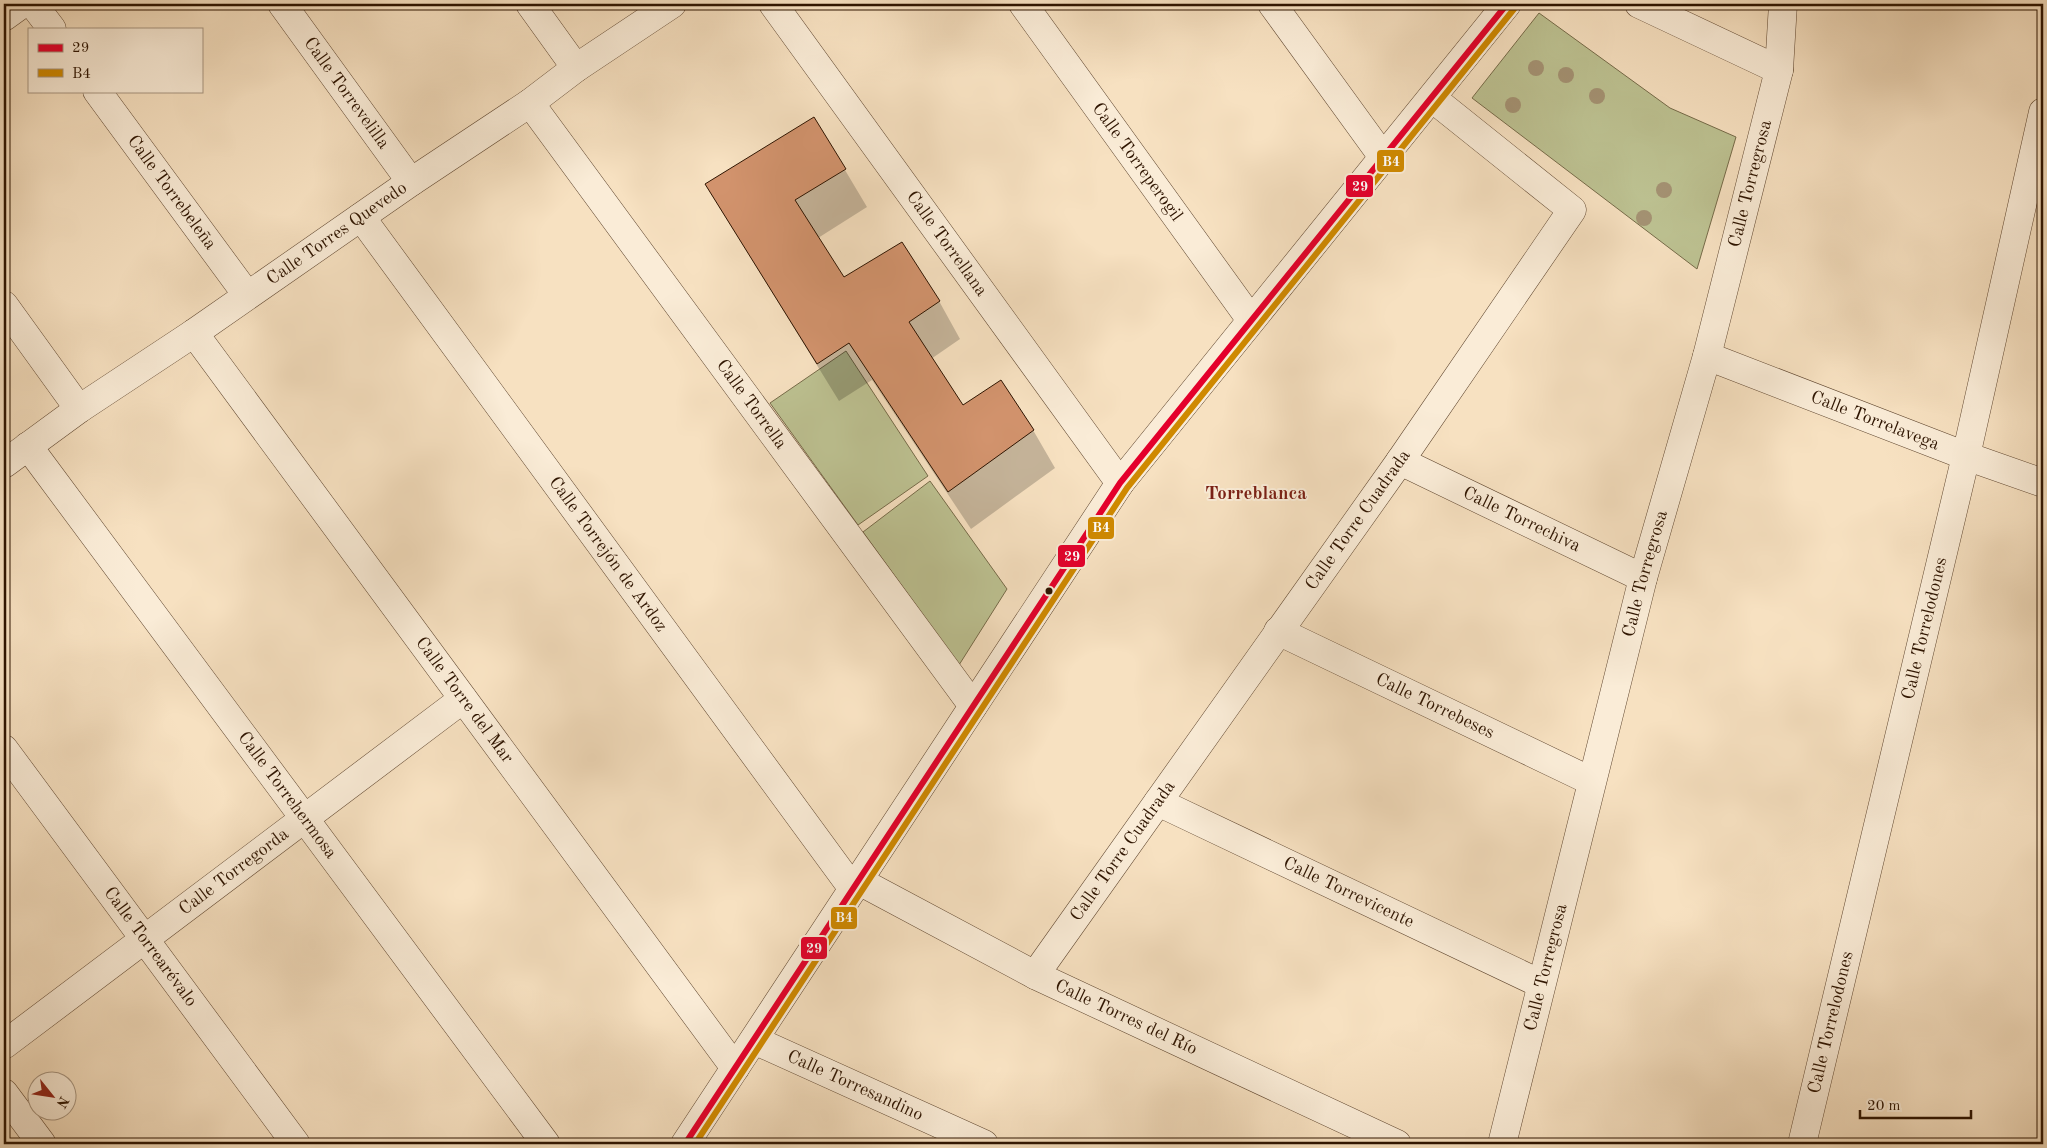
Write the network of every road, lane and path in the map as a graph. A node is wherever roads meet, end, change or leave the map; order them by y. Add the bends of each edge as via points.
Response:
1 (22, 4) edge
2 (33, 4) edge
3 (282, 4) edge
4 (530, 4) edge
5 (672, 4) edge
6 (773, 4) edge
7 (1023, 4) edge
8 (1272, 4) edge
9 (1507, 4) edge
10 (1638, 4) edge
11 (1783, 4) edge
12 (4, 17) edge
13 (51, 28) edge
14 (576, 68) junction
15 (1779, 70) junction
16 (98, 92) edge
17 (1432, 98) junction
18 (530, 103) junction
19 (2043, 112) edge
20 (2039, 150) edge
21 (1383, 157) junction
22 (411, 182) junction
23 (361, 217) junction
24 (246, 295) junction
25 (4, 305) edge
26 (1251, 320) junction
27 (194, 333) junction
28 (1707, 356) junction
29 (80, 409) junction
30 (28, 446) junction
31 (1966, 456) junction
32 (1400, 461) junction
33 (4, 464) edge
34 (1120, 483) junction
35 (2043, 483) edge
36 (1643, 578) junction
37 (1278, 631) junction
38 (463, 699) junction
39 (973, 706) junction
40 (4, 749) edge
41 (1591, 780) junction
42 (1158, 802) junction
43 (304, 818) junction
44 (856, 885) junction
45 (144, 939) junction
46 (1035, 975) junction
47 (1540, 984) junction
48 (754, 1040) junction
49 (4, 1045) edge
50 (735, 1068) junction
51 (4, 1093) edge
52 (42, 1144) edge
53 (296, 1144) edge
54 (546, 1144) edge
55 (685, 1144) edge
56 (984, 1144) edge
57 (1397, 1144) edge
58 (1502, 1144) edge
59 (1802, 1144) edge

1 - 12 street
2 - 13 street
3 - 22 street, Calle Torrevelilla
4 - 14 street
5 - 14 street, Calle Torres Quevedo
6 - 34 street, Calle Torrellana
7 - 26 street, Calle Torreperogil
8 - 21 street
9 - 17 street
10 - 15 street
11 - 15 street, Calle Torregrosa
14 - 18 street, Calle Torres Quevedo
15 - 28 street, Calle Torregrosa
16 - 24 street, Calle Torrebeleña
17 - 21 street
17 - 32 street, Calle Torre Cuadrada via 1572,210
18 - 22 street, Calle Torres Quevedo
18 - 39 street, Calle Torrella
19 - 20 street, Calle Torrelodones
20 - 31 street, Calle Torrelodones
21 - 26 street
22 - 23 street, Calle Torres Quevedo
23 - 24 street, Calle Torres Quevedo
23 - 44 street, Calle Torrejón de Ardoz
24 - 27 street, Calle Torres Quevedo
25 - 29 street
26 - 34 street
27 - 29 street, Calle Torres Quevedo
27 - 38 street, Calle Torre del Mar
28 - 31 street, Calle Torrelavega
28 - 36 street, Calle Torregrosa
29 - 30 street, Calle Torres Quevedo
30 - 33 street, Calle Torres Quevedo
30 - 43 street, Calle Torrehermosa
31 - 35 street, Calle Torrelavega
31 - 59 street, Calle Torrelodones
32 - 36 street, Calle Torrechiva
32 - 37 street, Calle Torre Cuadrada
34 - 39 street
36 - 41 street, Calle Torregrosa
37 - 41 street, Calle Torrebeses
37 - 42 street, Calle Torre Cuadrada
38 - 43 street, Calle Torregorda
38 - 50 street, Calle Torre del Mar
39 - 44 street
40 - 45 street, Calle Torrearévalo
41 - 47 street, Calle Torregrosa
42 - 46 street, Calle Torre Cuadrada
42 - 47 street, Calle Torrevicente
43 - 45 street, Calle Torregorda
43 - 54 street, Calle Torrehermosa
44 - 46 street, Calle Torres del Río
44 - 48 street
45 - 49 street, Calle Torregorda
45 - 53 street, Calle Torrearévalo
46 - 57 street, Calle Torres del Río
47 - 58 street, Calle Torregrosa
48 - 50 street
48 - 56 street, Calle Torresandino
50 - 55 street
51 - 52 street

